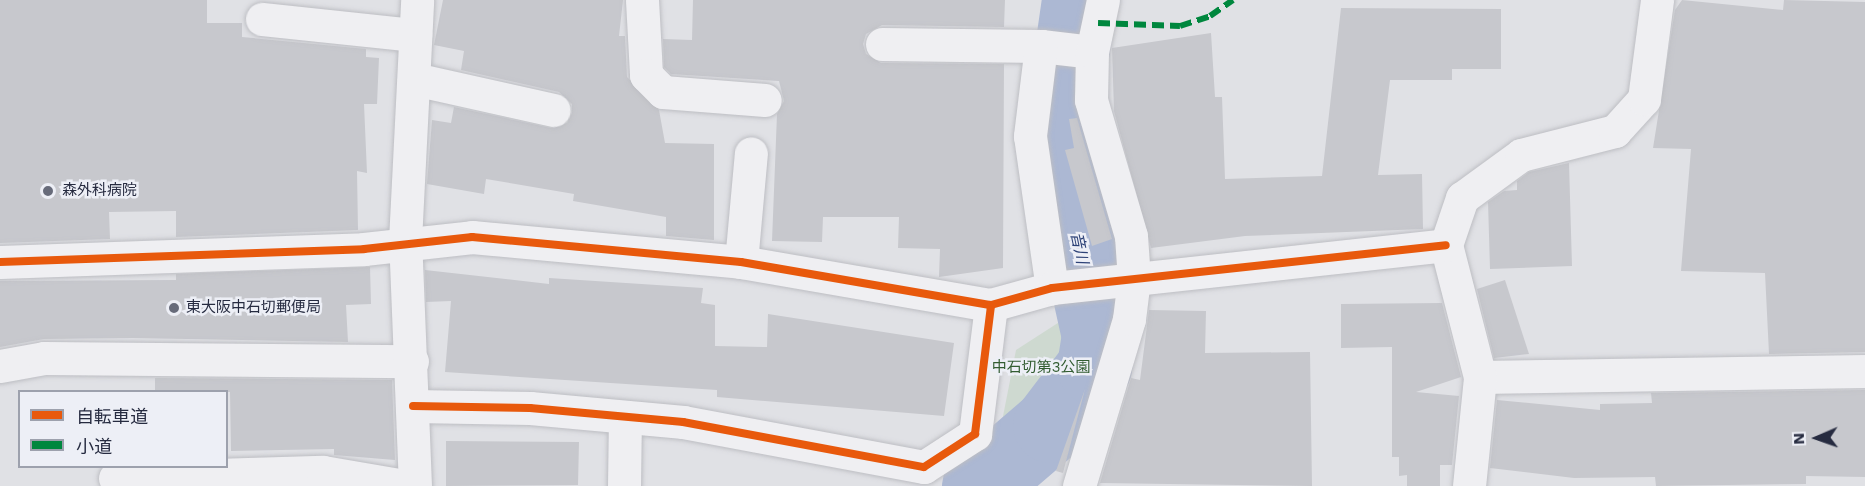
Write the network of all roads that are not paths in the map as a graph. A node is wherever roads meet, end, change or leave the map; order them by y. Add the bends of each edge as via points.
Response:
1 (417, 0) edge
2 (642, 0) edge
3 (1103, 0) edge
4 (1657, 0) edge
5 (262, 19) dead end
6 (416, 35) junction
7 (882, 44) dead end
8 (1068, 49) junction
9 (414, 79) junction
10 (765, 100) dead end
11 (554, 110) dead end
12 (751, 153) dead end
13 (405, 241) junction
14 (1446, 245) junction
15 (0, 262) edge
16 (741, 262) junction
17 (1127, 280) junction
18 (1057, 288) junction
19 (991, 306) junction
20 (412, 361) junction
21 (0, 366) edge
22 (1865, 371) edge
23 (1480, 377) junction
24 (413, 406) junction
25 (625, 417) junction
26 (115, 478) dead end
27 (405, 486) edge
28 (415, 486) edge
29 (624, 486) edge
30 (1079, 486) edge
31 (1469, 486) edge

1 - 6 street
2 - 10 street via 646,75 663,92
3 - 8 street
4 - 14 street via 1644,99 1615,131 1521,155 1462,198
5 - 6 street
6 - 9 street
7 - 8 street
8 - 17 street via 1090,100 1131,236
8 - 18 street via 1030,136
9 - 11 street
9 - 13 street
12 - 16 street
13 - 15 street via 364,249
13 - 16 street via 472,237
13 - 20 street
14 - 17 street
14 - 23 street
16 - 19 street
17 - 18 street
17 - 30 street via 1130,319
18 - 19 street
19 - 25 street via 975,434 924,467 683,422
20 - 21 street via 44,358
20 - 24 street
22 - 23 street
23 - 31 street
24 - 25 street
24 - 28 street
25 - 29 street
26 - 27 street via 323,472

